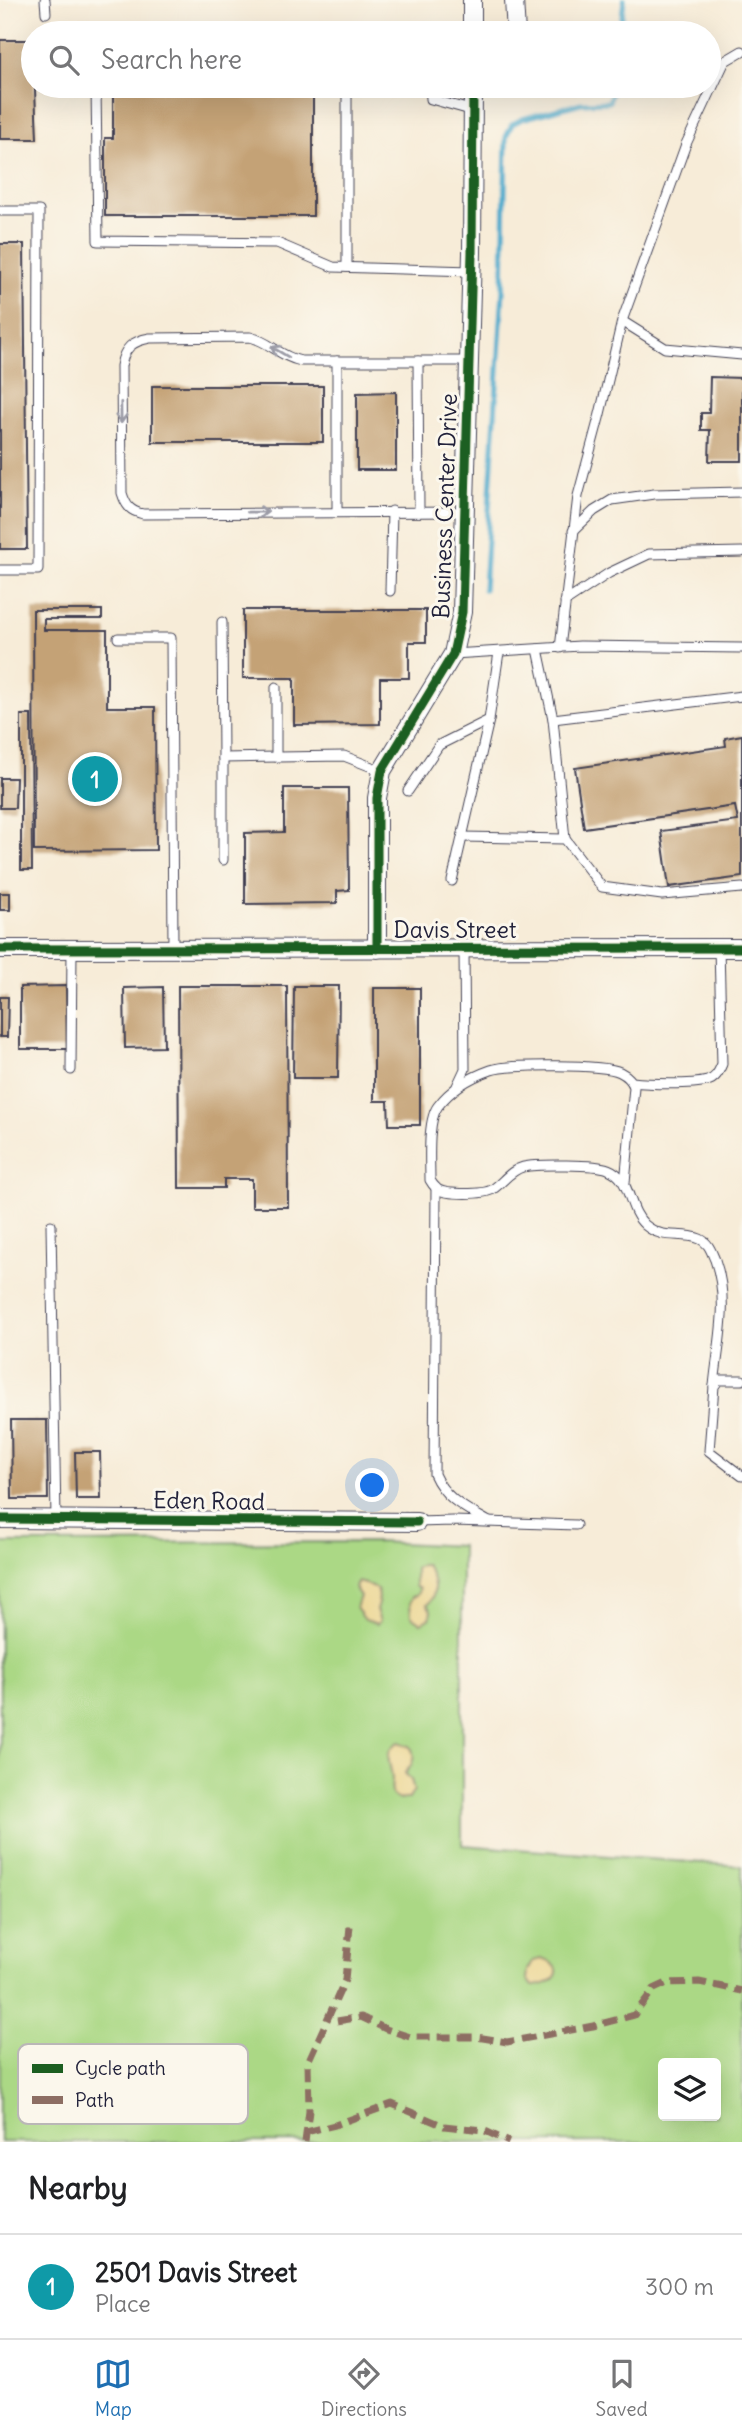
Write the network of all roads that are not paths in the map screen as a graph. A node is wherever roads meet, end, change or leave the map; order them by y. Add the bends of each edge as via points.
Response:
1 (45, 0) edge
2 (472, 0) edge
3 (514, 0) edge
4 (46, 13) dead end
5 (472, 21) edge
6 (515, 21) edge
7 (742, 51) edge
8 (721, 68) edge
9 (96, 98) edge
10 (347, 98) edge
11 (431, 98) edge
12 (473, 98) edge
13 (707, 98) edge
14 (474, 111) junction
15 (0, 211) edge
16 (347, 267) junction
17 (472, 271) junction
18 (622, 321) junction
19 (742, 355) edge
20 (342, 361) junction
21 (418, 361) junction
22 (470, 361) junction
23 (742, 492) edge
24 (337, 511) junction
25 (392, 511) junction
26 (419, 512) junction
27 (466, 512) junction
28 (573, 531) junction
29 (742, 552) edge
30 (0, 570) edge
31 (390, 591) dead end
32 (565, 602) junction
33 (222, 622) dead end
34 (118, 638) dead end
35 (560, 648) junction
36 (742, 648) edge
37 (538, 649) junction
38 (499, 652) junction
39 (453, 654) junction
40 (276, 687) dead end
41 (742, 696) edge
42 (553, 719) junction
43 (489, 720) junction
44 (276, 757) junction
45 (223, 758) junction
46 (382, 771) junction
47 (408, 791) dead end
48 (463, 837) junction
49 (565, 839) junction
50 (223, 860) dead end
51 (452, 881) dead end
52 (742, 888) edge
53 (72, 948) junction
54 (173, 948) junction
55 (719, 948) junction
56 (742, 948) edge
57 (0, 949) edge
58 (377, 949) junction
59 (464, 949) junction
60 (71, 1070) dead end
61 (632, 1082) junction
62 (456, 1088) junction
63 (625, 1183) junction
64 (436, 1188) junction
65 (51, 1225) dead end
66 (742, 1380) edge
67 (714, 1386) junction
68 (742, 1476) edge
69 (0, 1519) edge
70 (56, 1519) junction
71 (417, 1522) joint
72 (489, 1522) junction
73 (576, 1525) dead end

1 - 4 lane
2 - 5 street
3 - 6 street
7 - 8 lane
9 - 16 lane via 98,241 277,243 333,267
10 - 16 lane
11 - 14 lane
12 - 14 street, Business Center Drive
13 - 18 lane
14 - 17 street, Business Center Drive
15 - 30 lane via 39,211 39,252 37,570
16 - 17 lane
17 - 22 street, Business Center Drive
18 - 19 lane via 665,348
18 - 28 lane
20 - 21 lane
20 - 24 lane
20 -> 24 lane via 301,361 250,337 150,338 128,346 121,366 122,493 131,511
21 - 22 lane
21 - 26 lane
22 - 27 street, Business Center Drive
23 - 28 lane via 612,500
24 - 25 lane
25 - 26 lane
25 - 31 lane
26 - 27 lane
27 - 39 street, Business Center Drive via 462,612
28 - 32 lane
29 - 32 lane via 649,554 608,573
32 - 35 lane
33 - 45 lane
34 - 54 lane via 171,638
35 - 36 lane
35 - 37 lane
37 - 38 lane
37 - 42 lane
38 - 39 lane
38 - 43 lane
39 - 46 street, Business Center Drive
40 - 44 lane
41 - 42 lane
42 - 49 lane
43 - 47 lane via 439,745
43 - 48 lane
44 - 45 lane
44 - 46 lane via 344,756
45 - 50 lane
46 - 58 street, Business Center Drive via 377,798
48 - 49 lane
48 - 51 lane
49 - 52 lane via 602,887 662,895
53 - 54 street, Davis Street
53 - 57 street, Davis Street
53 - 60 lane
54 - 58 street, Davis Street
55 - 56 street, Davis Street
55 - 59 street, Davis Street
55 - 61 lane via 719,1072 708,1081
58 - 59 street, Davis Street
59 - 62 lane via 465,1069
61 - 62 lane via 618,1071 593,1066 534,1067 494,1069
61 - 63 lane
62 - 64 lane via 432,1116 430,1180
63 - 64 lane via 604,1167 523,1167 486,1192 447,1193
63 - 67 lane via 631,1206 643,1223 664,1235 697,1238 710,1246 723,1298
64 - 72 lane via 433,1474 452,1501
65 - 70 lane
66 - 67 lane via 719,1380
67 - 68 lane via 709,1451
69 - 70 street, Eden Road
70 - 71 street, Eden Road
71 - 72 lane, Eden Road
72 - 73 lane, Eden Road

